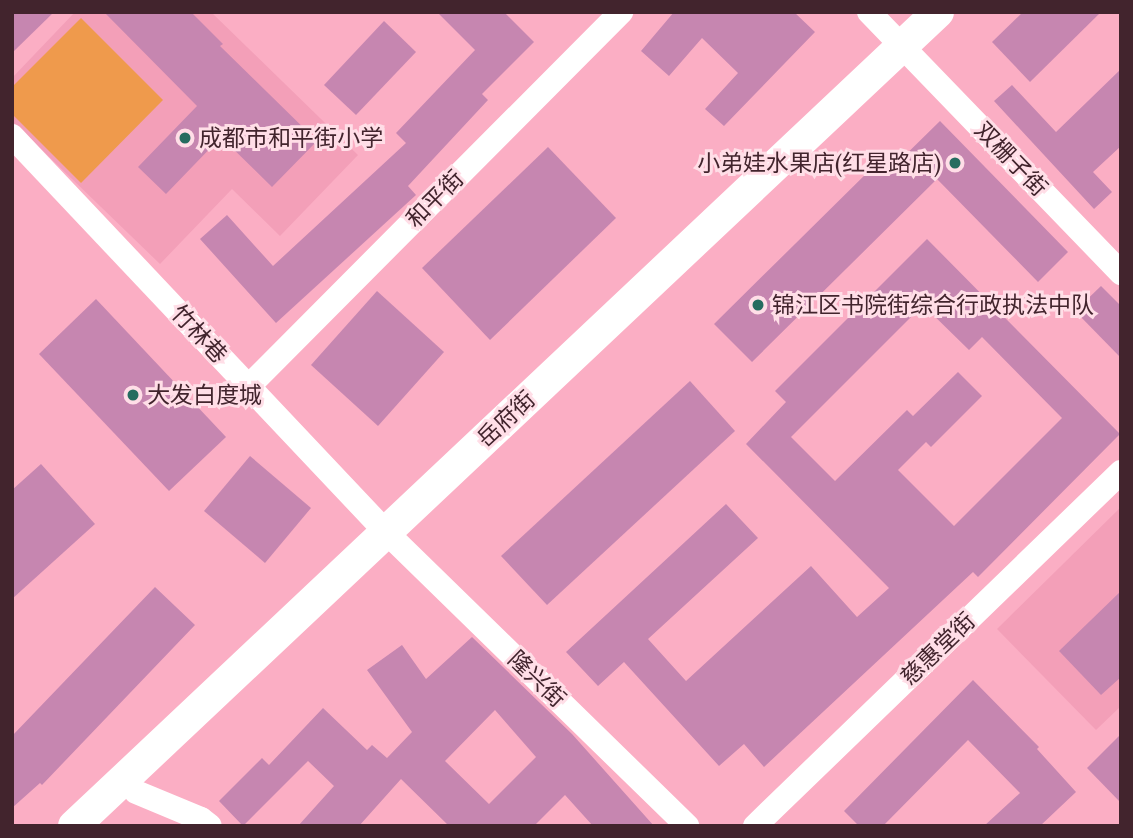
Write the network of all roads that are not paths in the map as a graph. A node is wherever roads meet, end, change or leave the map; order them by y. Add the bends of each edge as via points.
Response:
1 (621, 12) edge
2 (869, 12) edge
3 (938, 12) edge
4 (903, 46) junction
5 (12, 136) edge
6 (1121, 273) edge
7 (249, 386) junction
8 (1121, 472) edge
9 (386, 532) junction
10 (136, 792) dead end
11 (75, 826) edge
12 (210, 826) edge
13 (687, 826) edge
14 (755, 826) edge

1 - 7 street, 和平街
2 - 4 street, 双栅子街
3 - 4 street, 岳府街
4 - 6 street, 双栅子街
4 - 9 street, 岳府街
5 - 7 street, 竹林巷
7 - 9 street, 竹林巷
8 - 14 street, 慈惠堂街
9 - 11 street, 岳府街
9 - 13 street, 隆兴街
10 - 12 street

